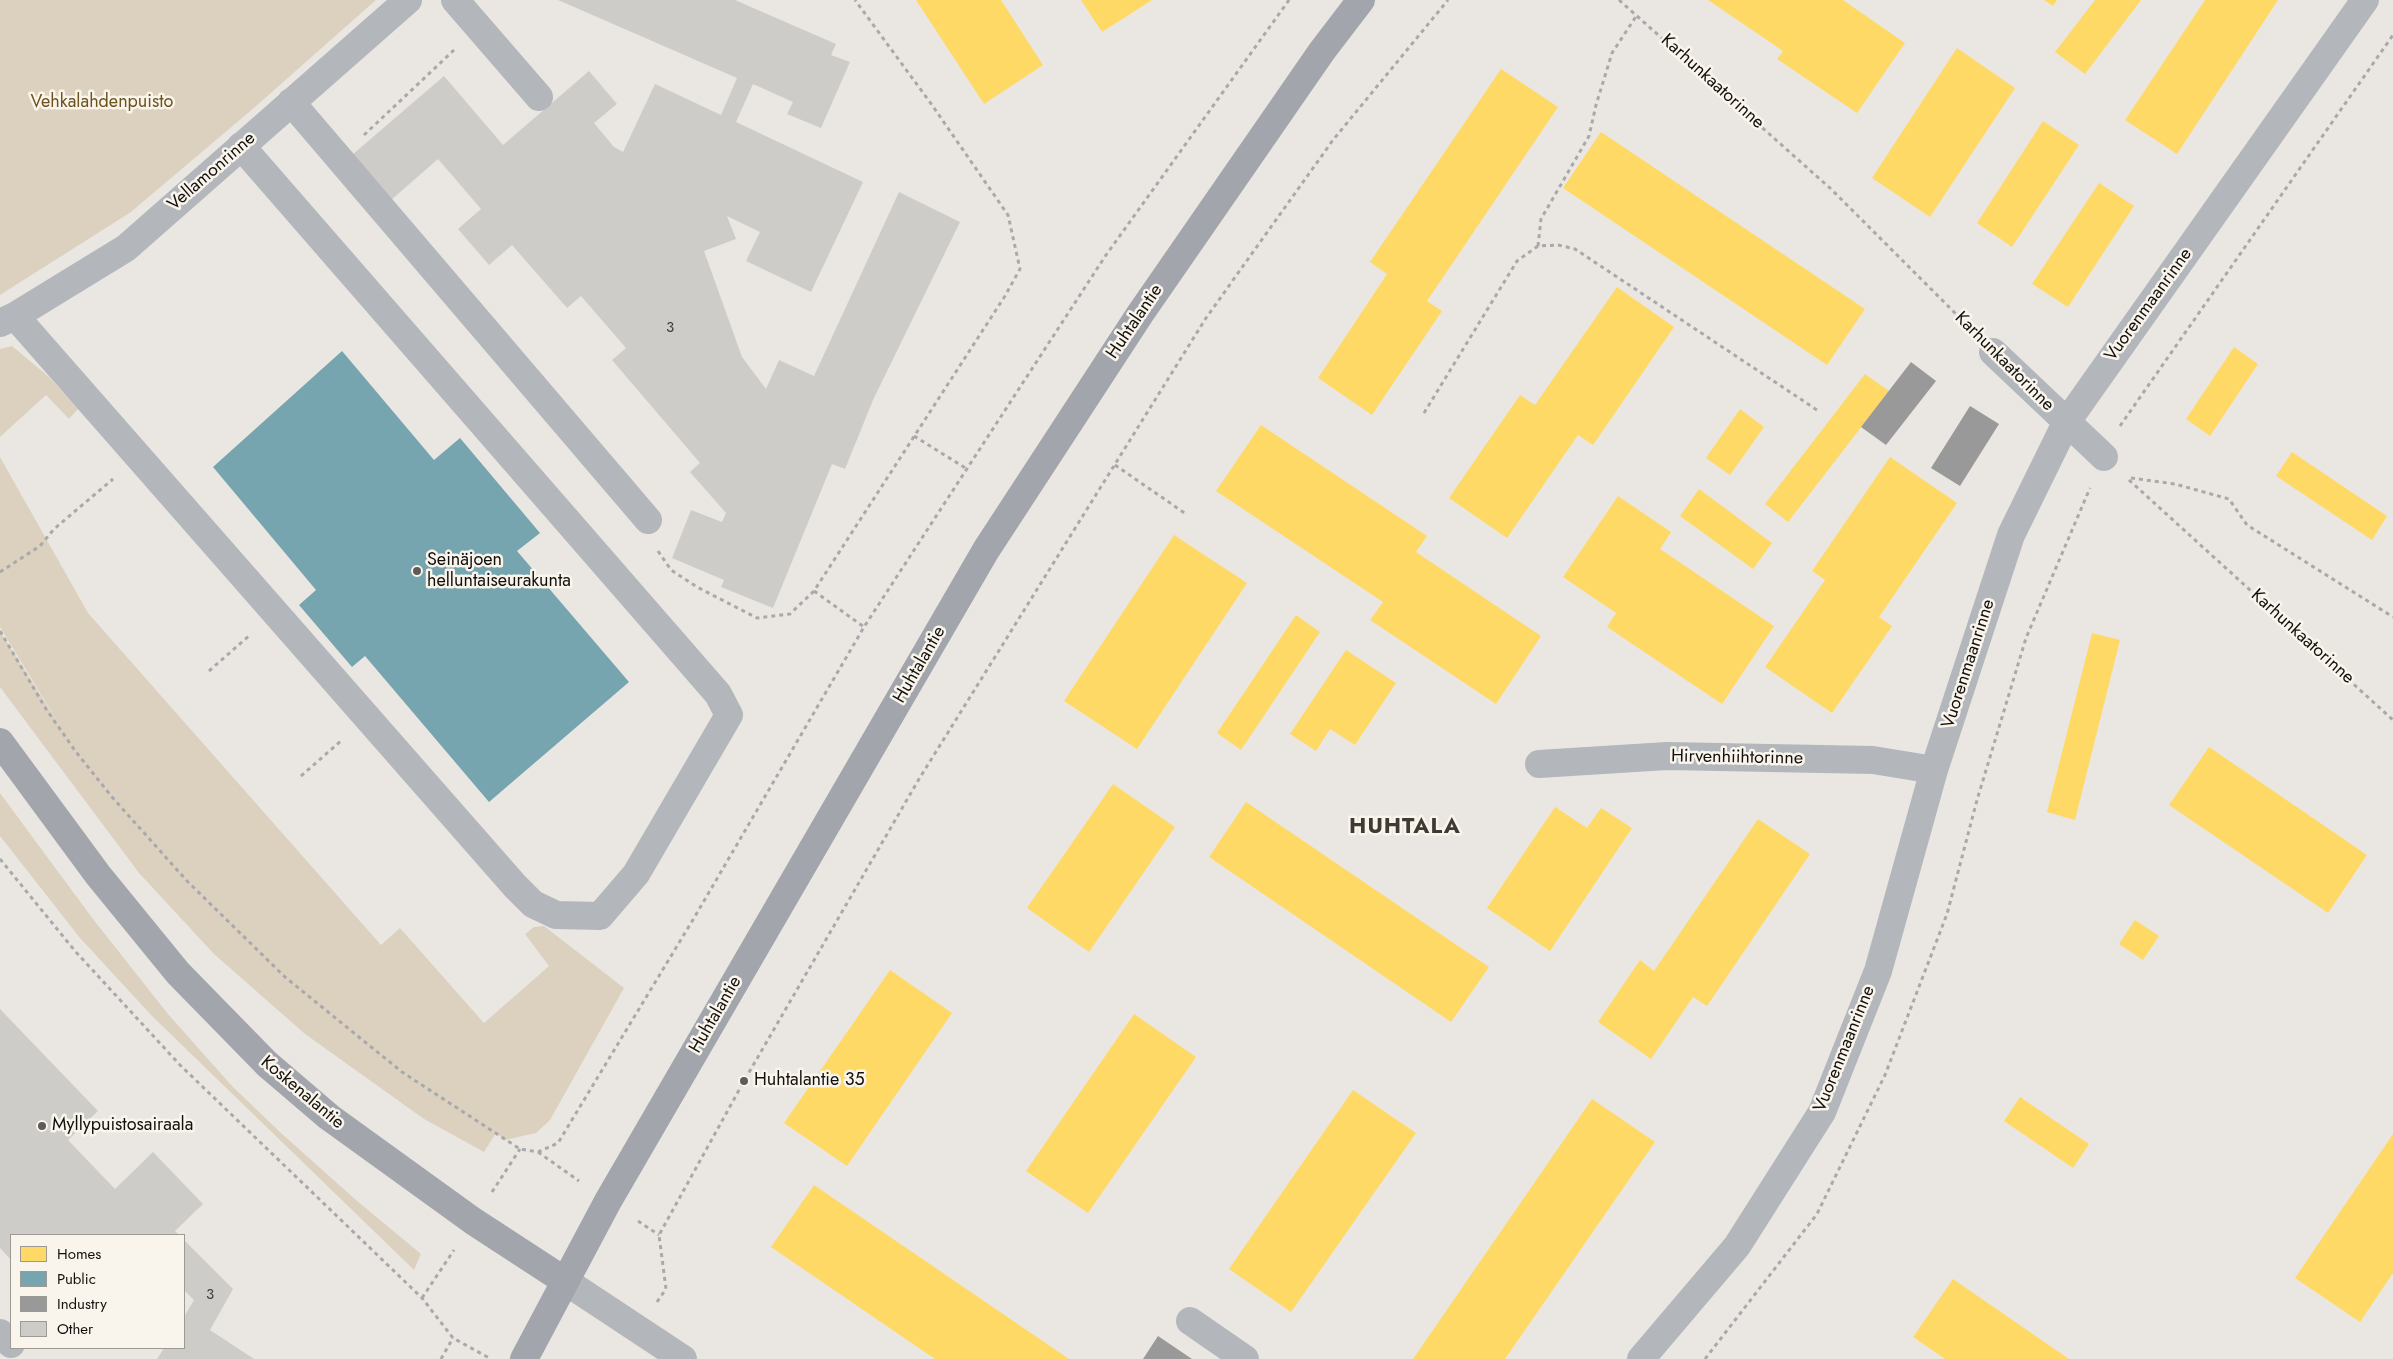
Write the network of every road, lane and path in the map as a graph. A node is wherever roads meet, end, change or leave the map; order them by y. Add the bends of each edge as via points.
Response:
1 (408, 0) edge
2 (455, 0) edge
3 (855, 0) edge
4 (1361, 0) edge
5 (1448, 0) edge
6 (1619, 0) edge
7 (2365, 0) edge
8 (1637, 14) junction
9 (480, 26) junction
10 (2393, 35) edge
11 (539, 97) dead end
12 (291, 102) junction
13 (241, 146) junction
14 (340, 158) junction
15 (1538, 246) junction
16 (8, 319) edge
17 (1993, 352) joint
18 (1817, 410) dead end
19 (1424, 413) dead end
20 (2066, 423) junction
21 (914, 436) junction
22 (139, 457) junction
23 (2104, 457) junction
24 (1115, 465) junction
25 (967, 469) dead end
26 (1186, 514) dead end
27 (648, 520) joint
28 (0, 572) edge
29 (814, 592) junction
30 (2393, 617) edge
31 (864, 627) dead end
32 (2393, 720) edge
33 (0, 742) edge
34 (1539, 764) dead end
35 (1934, 770) junction
36 (0, 859) edge
37 (565, 1281) junction
38 (1190, 1321) dead end
39 (640, 1330) junction
40 (0, 1333) edge
41 (453, 1338) junction
42 (10, 1343) edge
43 (16, 1349) edge
44 (26, 1359) edge
45 (441, 1359) edge
46 (491, 1359) edge
47 (524, 1359) edge
48 (683, 1359) edge
49 (1245, 1359) edge
50 (1641, 1359) edge
51 (1705, 1359) edge

1 - 12 street, Vellamonrinne
2 - 9 street
3 - 21 path via 1008,216 1020,269
4 - 37 main road, Huhtalantie via 1322,51 1140,314 986,550 608,1201
5 - 24 path via 1333,140 1206,318
6 - 8 path, Karhunkaatorinne
7 - 20 street, Vuorenmaanrinne
8 - 15 path via 1612,53 1589,136 1541,219
8 - 17 path, Karhunkaatorinne via 1831,189
9 - 11 street
9 - 14 path
10 - 23 path via 2127,414
12 - 13 street, Vellamonrinne
12 - 14 street
13 - 16 street, Vellamonrinne via 126,248
13 - 22 street via 718,694 728,715 636,874 600,916 556,915 533,904
14 - 27 street
15 - 18 path via 1558,245 1576,249
15 - 19 path via 1517,261
16 - 22 street
17 - 20 street, Karhunkaatorinne
20 - 23 street, Karhunkaatorinne
20 - 35 street, Vuorenmaanrinne via 2011,535
21 - 25 path
21 - 29 path
22 - 28 path via 54,529 40,546
23 - 51 path via 2026,638 1977,800 1947,914 1885,1075 1817,1214
24 - 26 path
24 - 39 path via 919,779 659,1235 666,1288
27 - 29 path via 659,552 671,570 757,618 790,614
29 - 31 path
30 - 32 path, Karhunkaatorinne via 2246,525 2229,499 2175,484 2127,478
33 - 37 main road, Koskenalantie via 98,875 178,972 267,1064 329,1117 473,1221
34 - 35 street, Hirvenhiihtorinne via 1677,756 1873,760
35 - 50 street, Vuorenmaanrinne via 1878,971 1822,1112 1737,1246
36 - 41 path via 75,951 180,1065 422,1298
37 - 39 street, Koskenalantie
37 - 47 main road, Huhtalantie
38 - 49 street
39 - 48 street, Koskenalantie
40 - 42 street
41 - 45 path
41 - 46 path
43 - 44 street

